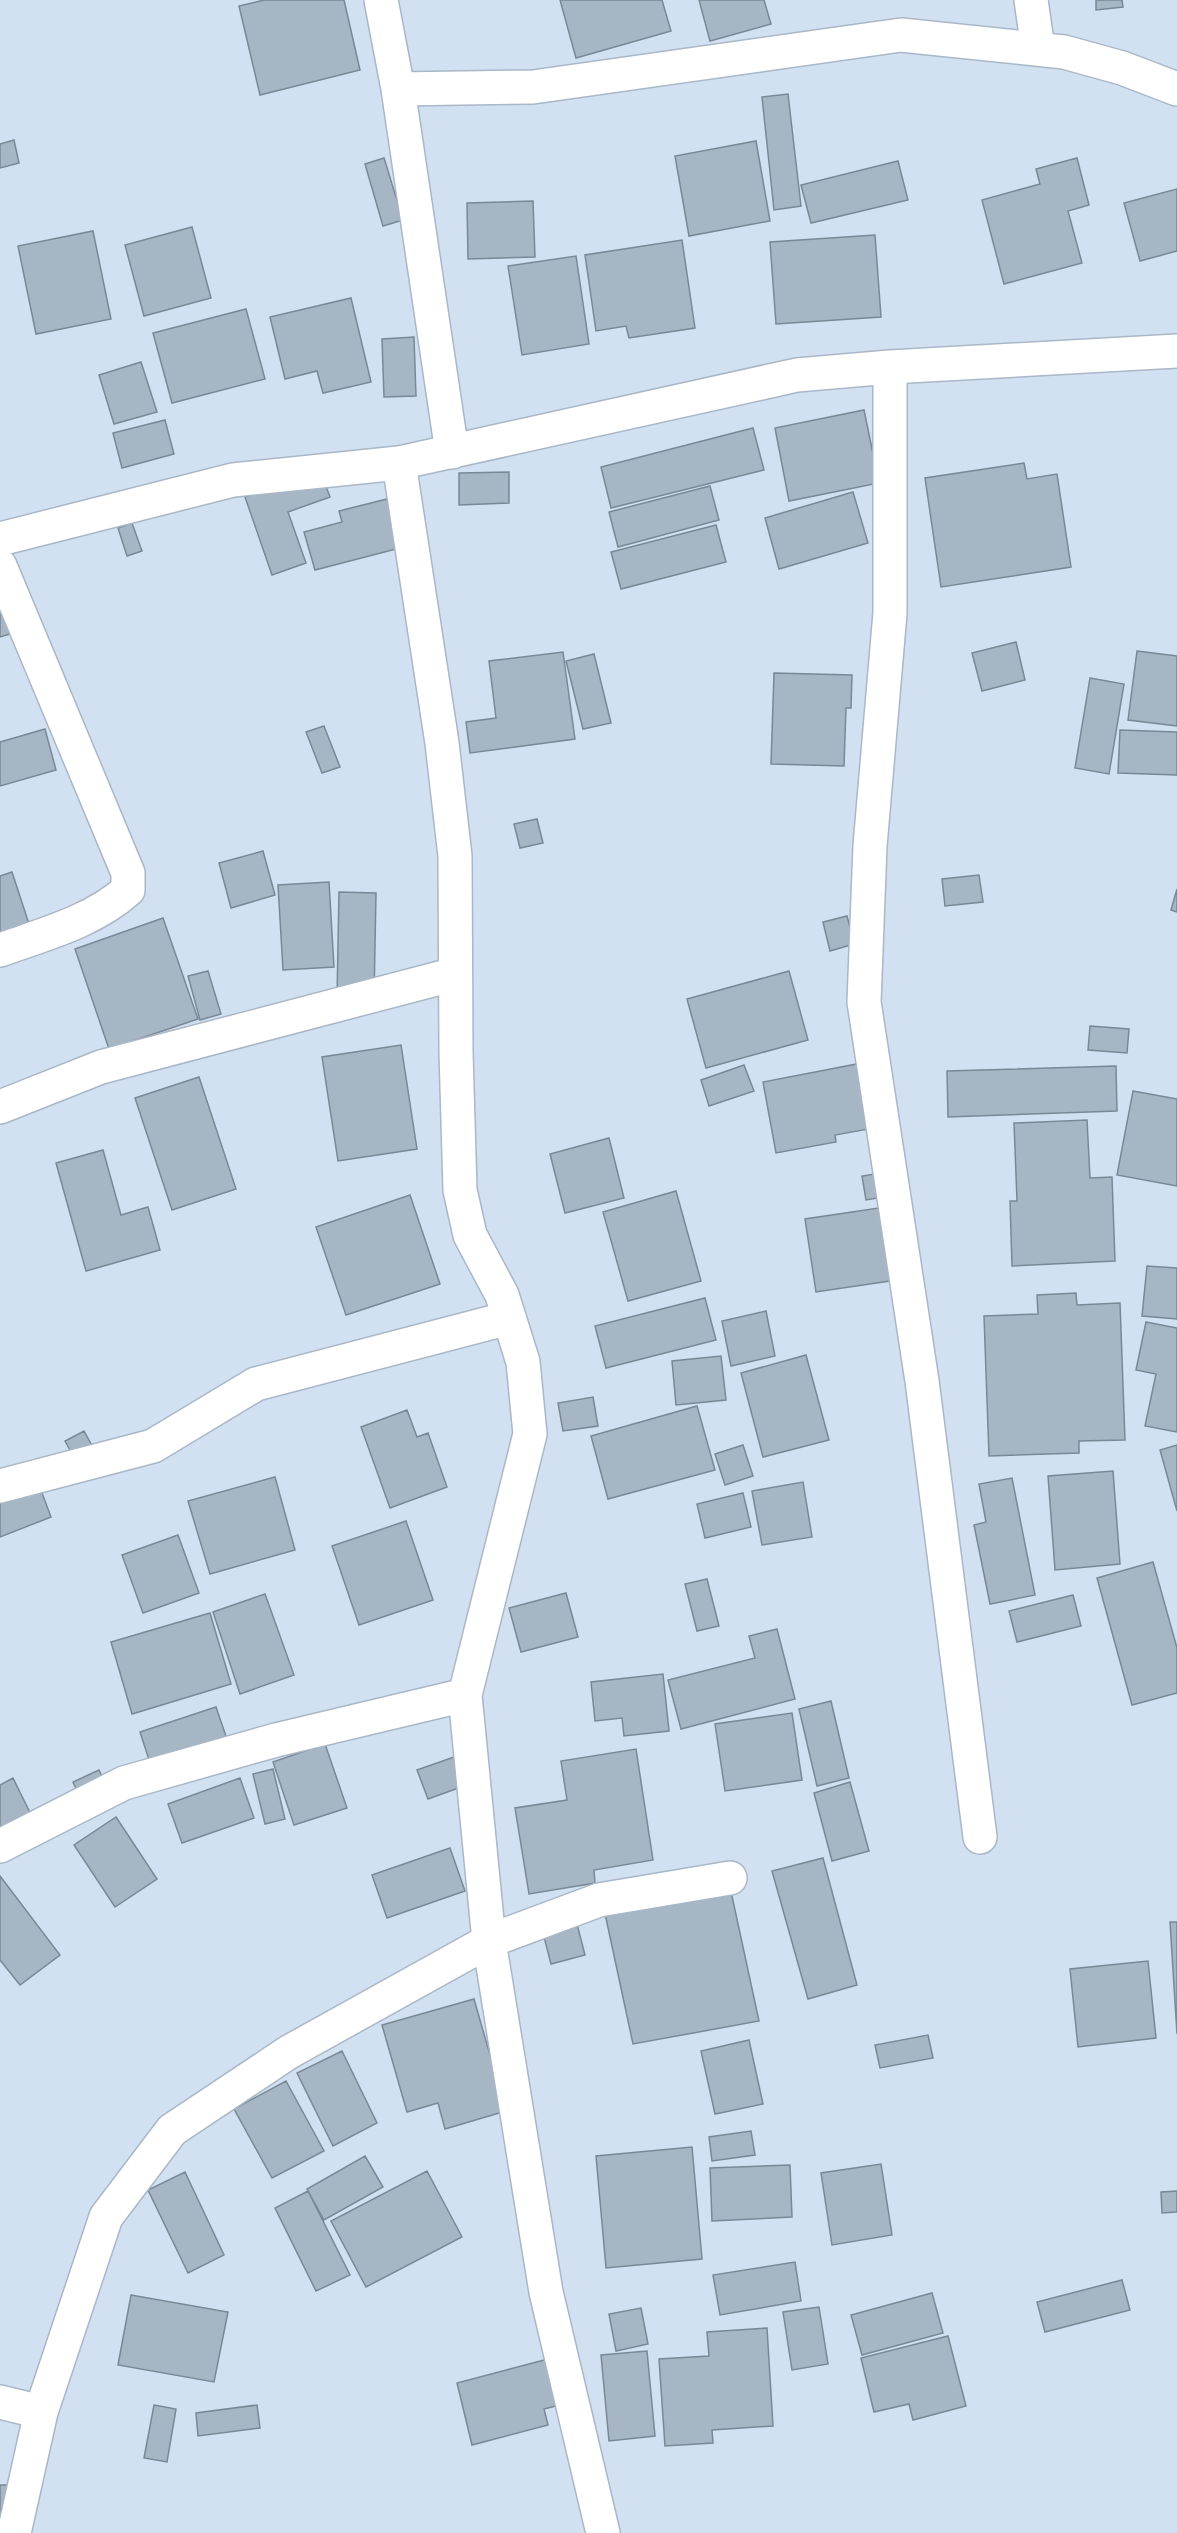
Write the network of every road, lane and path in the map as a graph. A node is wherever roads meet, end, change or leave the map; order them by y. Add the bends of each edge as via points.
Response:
1 (381, 0) edge
2 (1031, 0) edge
3 (1038, 49) junction
4 (398, 88) junction
5 (1177, 89) edge
6 (1177, 351) edge
7 (890, 367) junction
8 (452, 452) junction
9 (399, 463) junction
10 (1, 541) edge
11 (0, 950) edge
12 (455, 974) junction
13 (0, 1107) edge
14 (509, 1318) junction
15 (0, 1486) edge
16 (465, 1695) junction
17 (980, 1837) dead end
18 (0, 1846) edge
19 (730, 1878) dead end
20 (489, 1941) junction
21 (0, 2402) edge
22 (41, 2412) junction
23 (14, 2533) edge
24 (603, 2533) edge

1 - 4 street
2 - 3 street
3 - 4 street via 901,35 533,87
3 - 5 street via 1122,68
4 - 8 street
6 - 7 street
7 - 8 street via 796,375
7 - 17 street via 890,613 870,846 864,1002 922,1381
8 - 9 street
9 - 10 street via 233,480
9 - 12 street via 442,743 455,856
10 - 11 street via 128,873 128,890 110,906
12 - 13 street via 101,1067
12 - 14 street via 460,1190 470,1235 502,1295
14 - 15 street via 256,1384 153,1446
14 - 16 street via 523,1362 530,1434
16 - 18 street via 276,1740 124,1783
16 - 20 street
19 - 20 street via 599,1900
20 - 22 street via 290,2052 172,2130 106,2217
20 - 24 street via 546,2292
21 - 22 street
22 - 23 street

